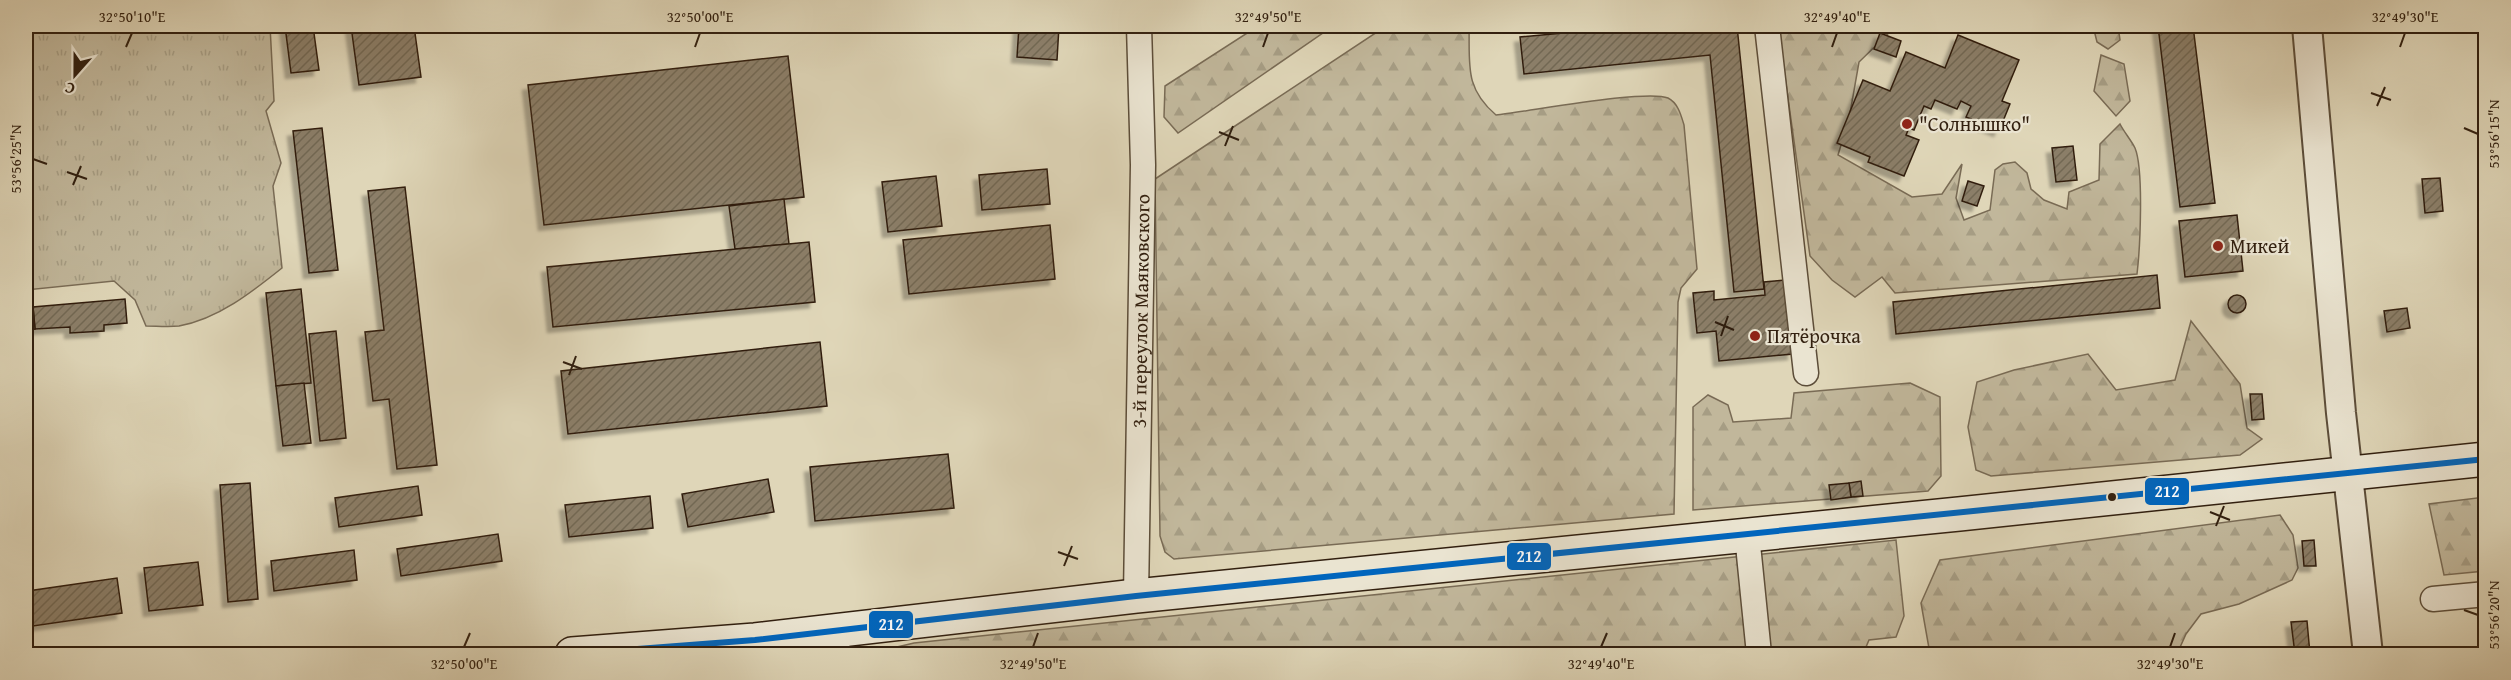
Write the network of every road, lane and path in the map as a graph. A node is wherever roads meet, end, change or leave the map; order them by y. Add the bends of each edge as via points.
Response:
1 (1139, 26) edge
2 (1767, 26) edge
3 (2307, 26) edge
4 (1806, 373) dead end
5 (2486, 459) edge
6 (2348, 474) junction
7 (1747, 535) junction
8 (2486, 594) edge
9 (1136, 596) junction
10 (2433, 599) dead end
11 (837, 643) edge
12 (756, 647) edge
13 (572, 654) edge
14 (1759, 654) edge
15 (2368, 654) edge

1 - 9 street, 3-й переулок Маяковского via 1143,165
2 - 4 street
3 - 6 street
5 - 6 main road
6 - 7 main road
6 - 15 street
7 - 9 main road
7 - 14 street
8 - 10 street
9 - 11 main road
11 - 12 main road
12 - 13 main road

